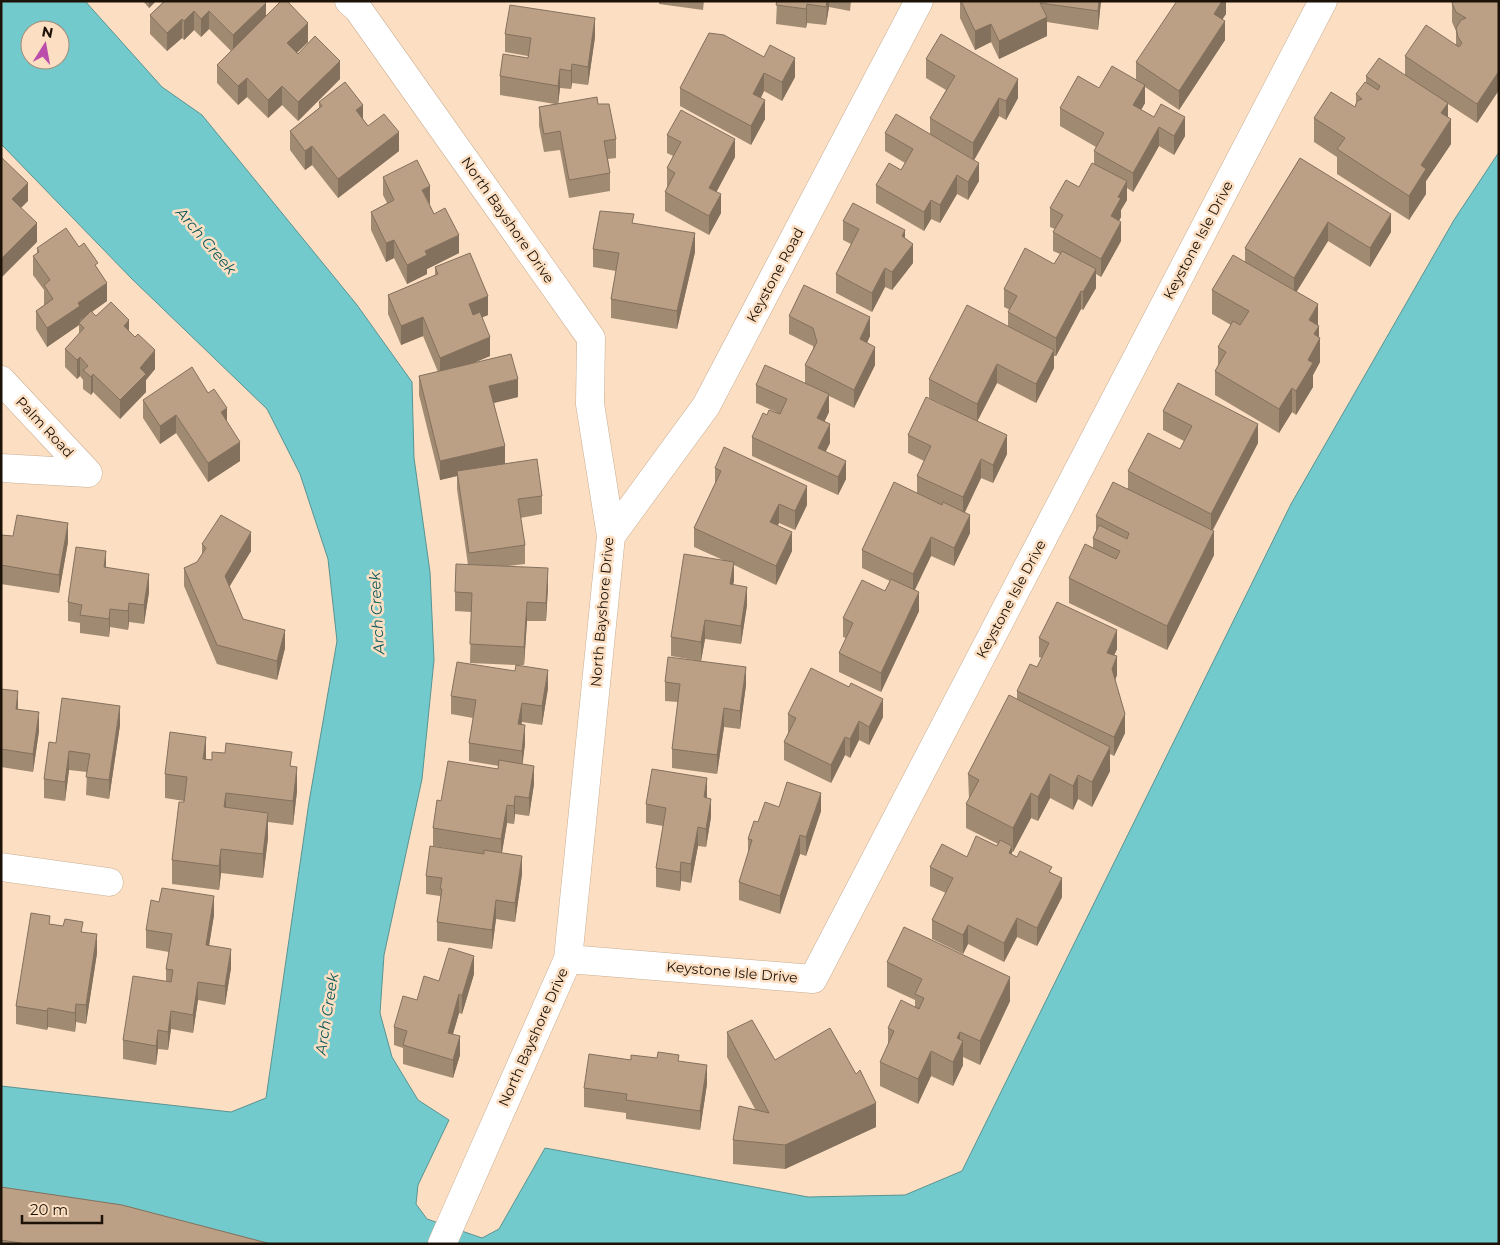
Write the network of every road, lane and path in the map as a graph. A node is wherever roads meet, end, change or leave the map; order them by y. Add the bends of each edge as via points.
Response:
1 (349, 1) edge
2 (919, 1) edge
3 (1323, 1) edge
4 (1, 380) edge
5 (1, 468) edge
6 (611, 536) junction
7 (1, 867) edge
8 (109, 882) dead end
9 (568, 959) junction
10 (442, 1244) edge

1 - 6 street, North Bayshore Drive via 358,9 591,338 590,404
2 - 6 street, Keystone Road via 706,406
3 - 9 street, Keystone Isle Drive via 813,979
4 - 5 street, Palm Road via 88,473
6 - 9 street, North Bayshore Drive
7 - 8 street
9 - 10 street, North Bayshore Drive

